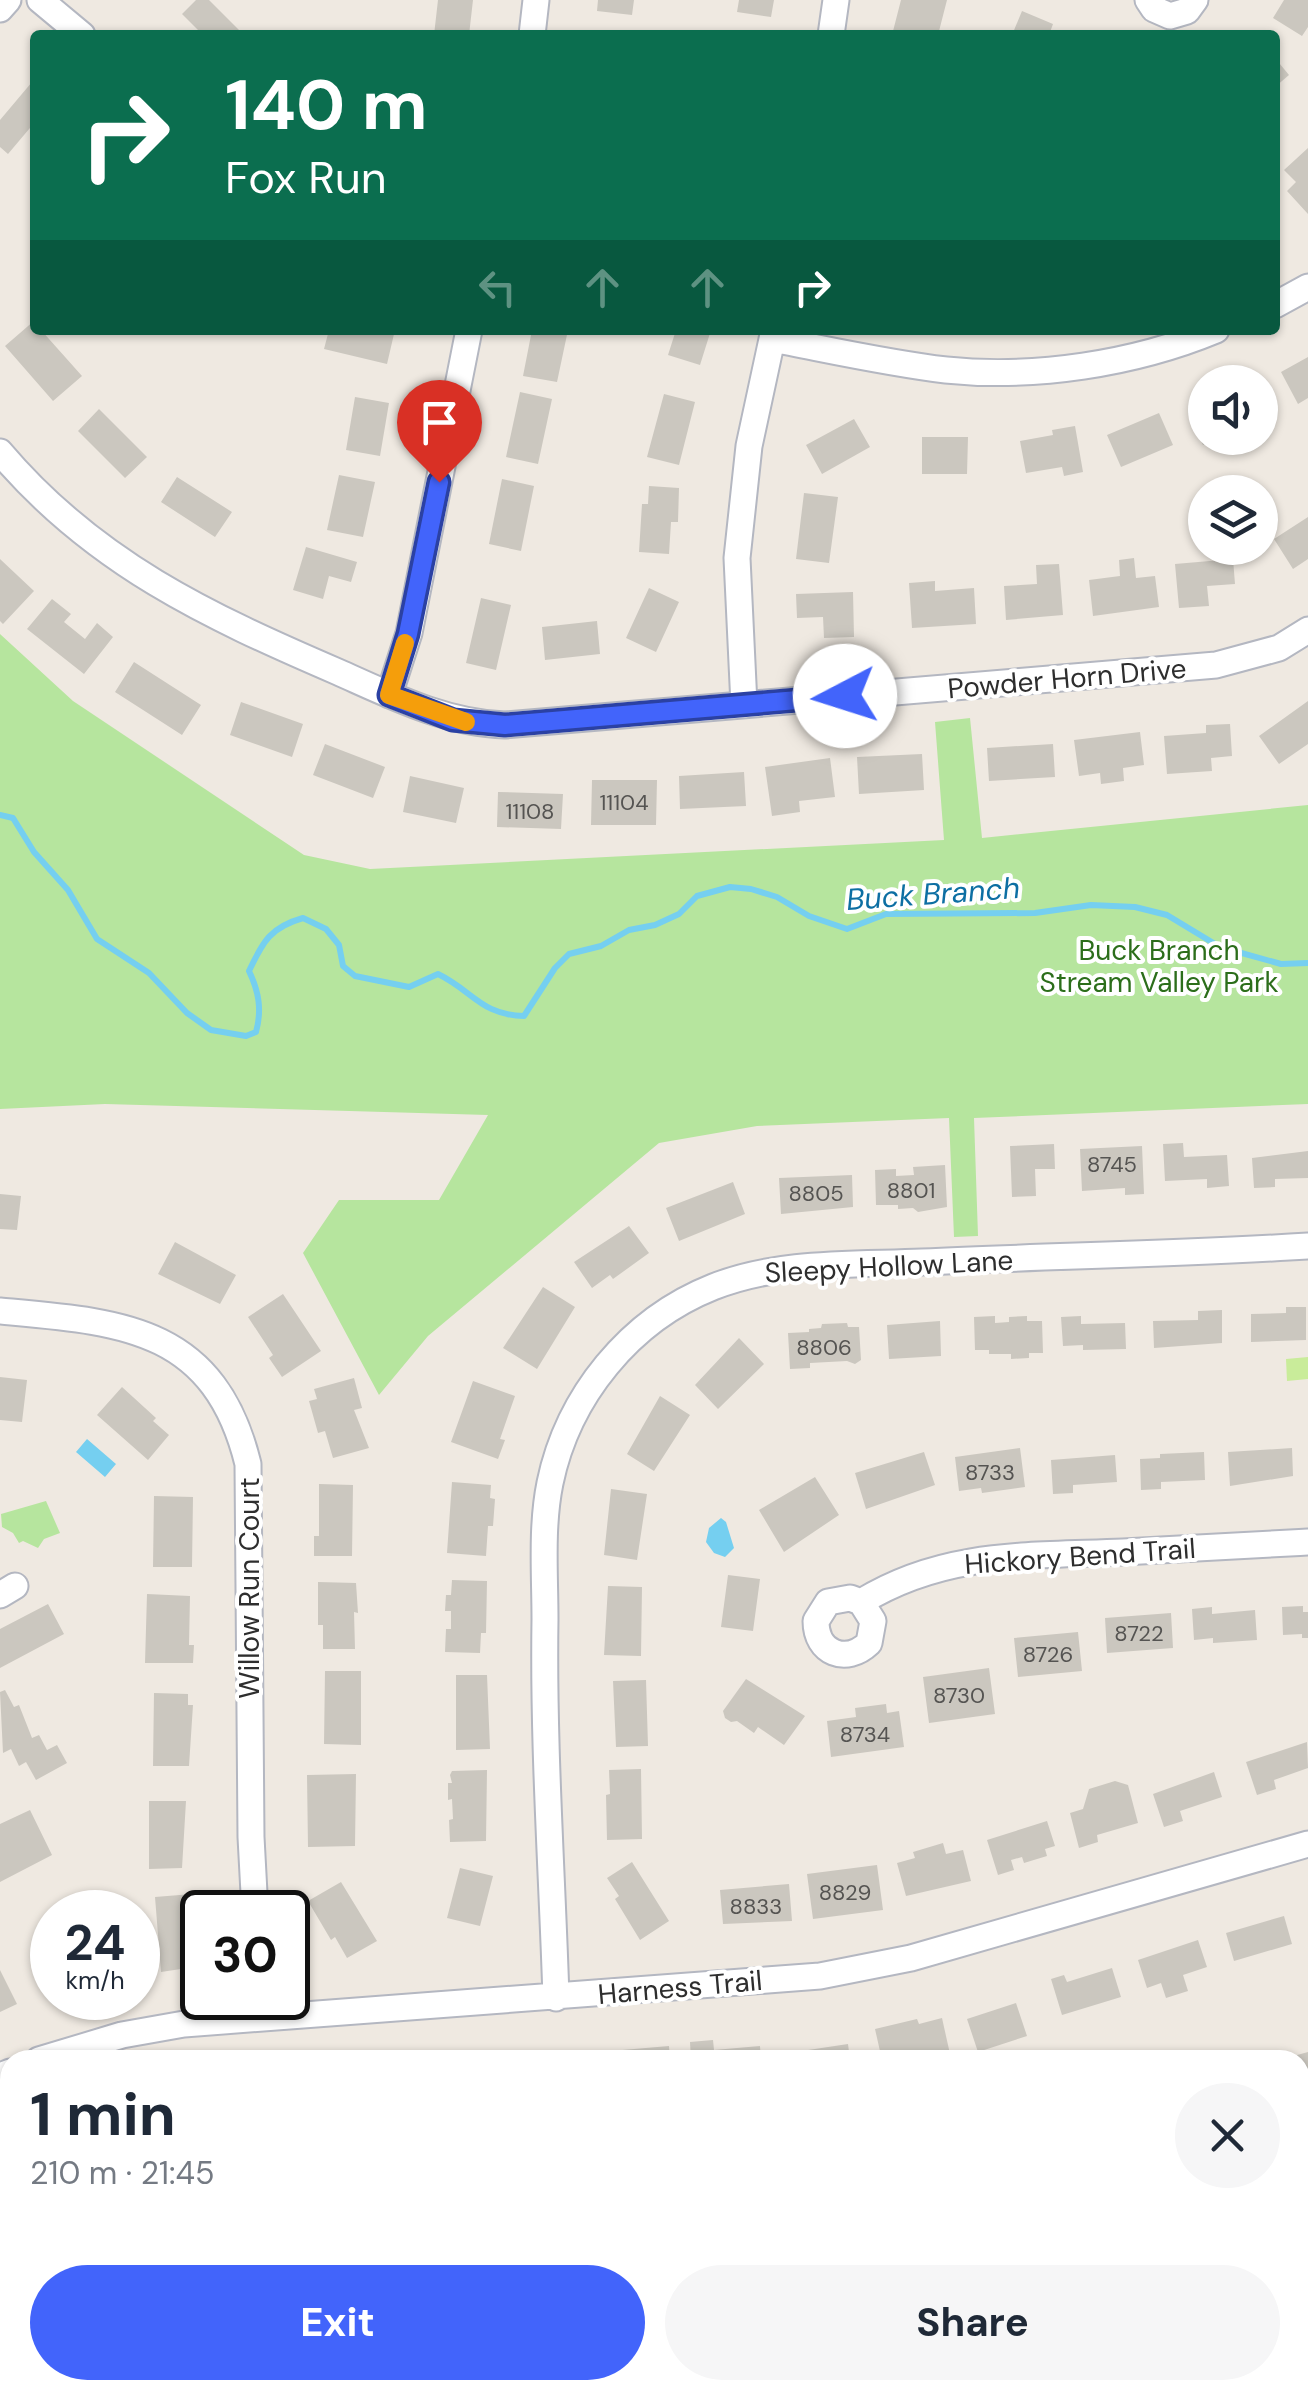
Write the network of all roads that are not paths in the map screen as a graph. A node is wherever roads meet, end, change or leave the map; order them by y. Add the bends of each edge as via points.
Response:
1 (8, 0) edge
2 (40, 0) edge
3 (536, 0) edge
4 (836, 0) edge
5 (1148, 0) edge
6 (1195, 0) edge
7 (0, 10) edge
8 (76, 30) edge
9 (533, 30) edge
10 (833, 30) edge
11 (1308, 287) edge
12 (1280, 302) edge
13 (469, 335) edge
14 (773, 335) edge
15 (777, 335) edge
16 (1203, 335) edge
17 (0, 452) edge
18 (1308, 630) edge
19 (389, 695) junction
20 (744, 705) junction
21 (1308, 1246) edge
22 (0, 1311) edge
23 (1308, 1542) edge
24 (861, 1602) dead end
25 (1308, 1844) edge
26 (254, 1890) edge
27 (556, 1998) junction
28 (310, 2006) edge
29 (200, 2020) edge
30 (76, 2050) edge

1 - 7 street
2 - 8 street
3 - 9 street
4 - 10 street
5 - 6 street via 1170,16
11 - 12 street
13 - 19 street via 408,634
14 - 20 street via 749,446 738,558
15 - 16 street via 890,362 985,372 1081,365
17 - 19 street, Powder Horn Drive via 115,558 187,604
18 - 20 street, Powder Horn Drive via 1279,648 1216,665
19 - 20 street, Powder Horn Drive via 480,724
21 - 27 street, Sleepy Hollow Lane via 748,1275 664,1313 620,1351 574,1416 550,1486 546,1781
22 - 26 street, Willow Run Court via 113,1323 158,1339 211,1382 237,1425 248,1464
23 - 24 street, Hickory Bend Trail via 979,1560 914,1574
25 - 27 street, Harness Trail via 872,1967
27 - 28 street, Harness Trail
29 - 30 street, Harness Trail

